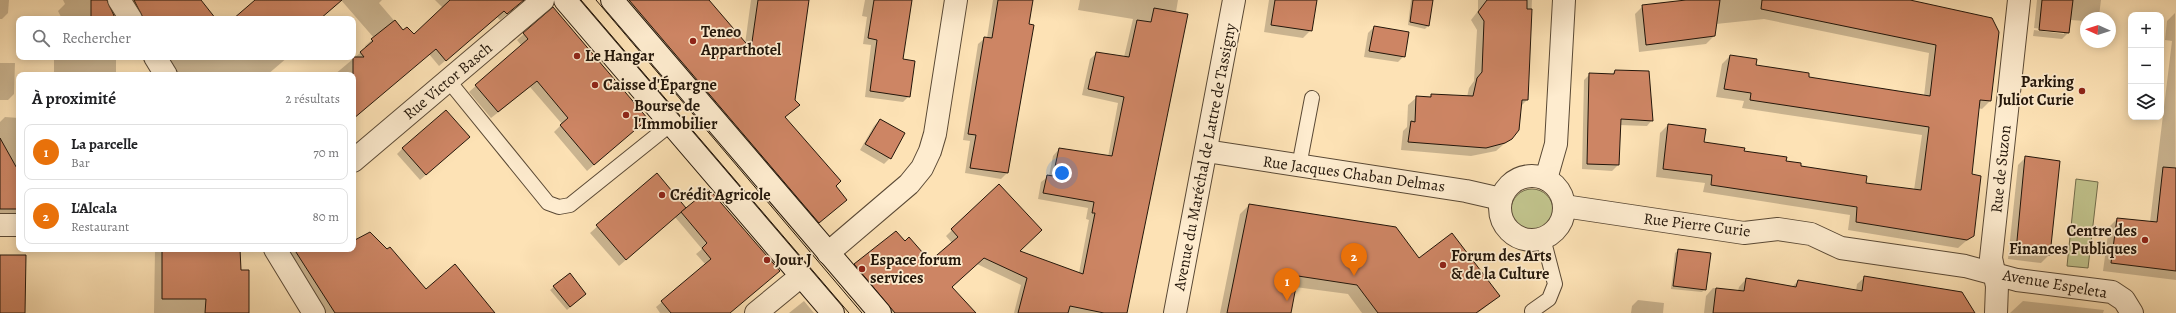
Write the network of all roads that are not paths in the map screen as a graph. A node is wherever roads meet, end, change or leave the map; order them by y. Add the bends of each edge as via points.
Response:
1 (120, 0) edge
2 (543, 0) edge
3 (565, 0) edge
4 (612, 0) edge
5 (956, 0) edge
6 (1234, 0) edge
7 (1564, 0) edge
8 (2015, 0) edge
9 (129, 16) edge
10 (157, 60) edge
11 (164, 72) edge
12 (448, 80) junction
13 (1312, 98) dead end
14 (671, 124) junction
15 (1206, 151) junction
16 (356, 158) edge
17 (1299, 166) junction
18 (1546, 179) junction
19 (1501, 199) junction
20 (1564, 206) junction
21 (0, 225) edge
22 (16, 225) edge
23 (1543, 238) junction
24 (276, 252) edge
25 (828, 253) junction
26 (1994, 274) junction
27 (801, 276) junction
28 (1532, 311) dead end
29 (314, 313) edge
30 (756, 313) edge
31 (833, 313) edge
32 (880, 313) edge
33 (1175, 313) edge
34 (1996, 313) edge
35 (2132, 313) edge

1 - 9 street
2 - 12 street, Rue Victor Basch
3 - 14 street
4 - 25 street
5 - 25 street via 935,134 922,168 909,184
6 - 15 street, Avenue du Maréchal de Lattre de Tassigny
7 - 18 street via 1556,144
8 - 26 street, Rue de Suzon via 1991,258
10 - 11 street
12 - 14 lane via 548,203 559,207 570,205
12 - 16 street, Rue Victor Basch
13 - 17 lane
14 - 27 street
15 - 17 street, Rue Jacques Chaban Delmas
15 - 33 street, Avenue du Maréchal de Lattre de Tassigny
17 - 19 street, Rue Jacques Chaban Delmas via 1466,191
18 - 19 street via 1535,176 1514,181
18 - 20 street via 1561,195
19 - 23 street via 1500,209 1506,228 1523,239
20 - 23 street via 1559,225
20 - 26 street, Rue Pierre Curie via 1744,233 1778,229 1811,234 1841,248 1965,266
21 - 22 street
23 - 28 lane via 1555,284 1549,299
24 - 29 street
25 - 32 street
26 - 34 street, Rue de Suzon via 1997,286
26 - 35 street, Avenue Espeleta via 2017,280 2112,292 2124,300
27 - 30 street
27 - 31 street

